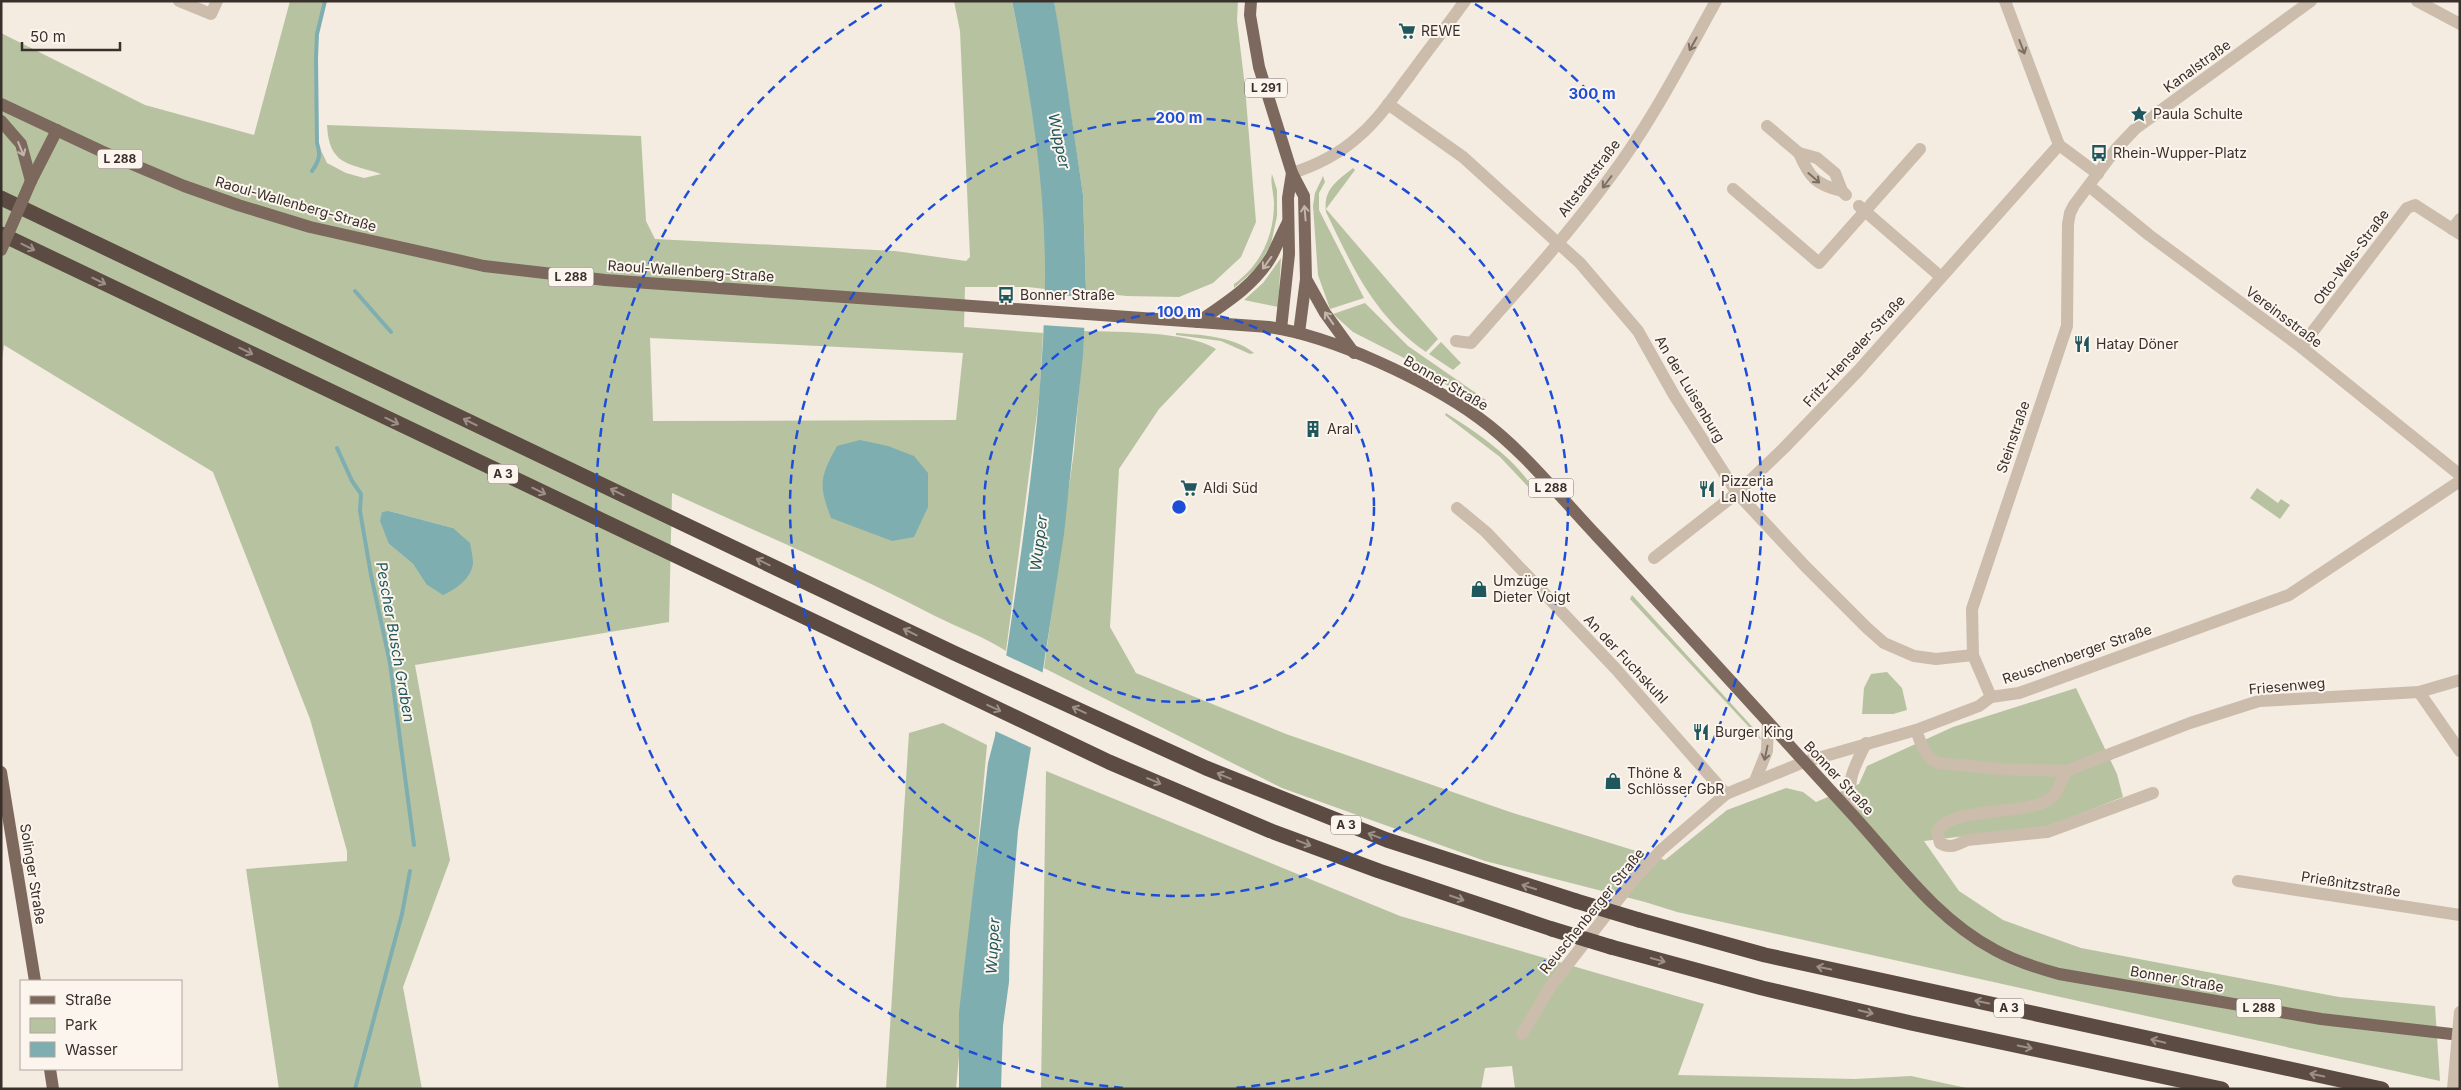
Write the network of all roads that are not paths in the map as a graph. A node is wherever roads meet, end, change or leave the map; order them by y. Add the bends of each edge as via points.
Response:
1 (179, 1) edge
2 (217, 1) edge
3 (1250, 1) edge
4 (1465, 1) edge
5 (1716, 1) edge
6 (2005, 1) edge
7 (2311, 1) edge
8 (2417, 1) edge
9 (2460, 24) edge
10 (1, 104) edge
11 (1388, 104) junction
12 (1, 122) edge
13 (1767, 126) dead end
14 (57, 130) junction
15 (2059, 145) junction
16 (1920, 149) dead end
17 (1292, 173) junction
18 (2098, 174) junction
19 (32, 181) junction
20 (2089, 186) junction
21 (1733, 189) dead end
22 (1844, 193) dead end
23 (1, 198) edge
24 (1862, 208) junction
25 (1289, 219) junction
26 (2457, 228) edge
27 (1, 234) edge
28 (1558, 243) junction
29 (1, 250) edge
30 (1941, 277) junction
31 (1306, 280) junction
32 (1198, 322) junction
33 (1281, 329) junction
34 (1299, 333) junction
35 (1456, 340) dead end
36 (2301, 347) junction
37 (1355, 354) junction
38 (2460, 475) edge
39 (2460, 481) edge
40 (1737, 493) junction
41 (1457, 508) dead end
42 (1654, 558) dead end
43 (1972, 655) junction
44 (2460, 680) edge
45 (2419, 692) junction
46 (1991, 697) junction
47 (1768, 723) junction
48 (1916, 730) junction
49 (1866, 743) junction
50 (2460, 751) edge
51 (1804, 762) junction
52 (2066, 771) junction
53 (1, 772) edge
54 (1755, 781) junction
55 (2153, 792) dead end
56 (1726, 794) junction
57 (1852, 814) junction
58 (2238, 881) dead end
59 (2460, 915) edge
60 (35, 980) edge
61 (2460, 1012) edge
62 (1522, 1034) dead end
63 (2460, 1034) edge
64 (50, 1070) edge
65 (53, 1089) edge
66 (2222, 1089) edge
67 (2382, 1089) edge
68 (2453, 1089) edge

1 - 2 street via 211,14
3 - 17 main road, L 291 via 1259,67
4 - 11 street
5 -> 28 street, Altstadtstraße via 1627,153
6 -> 15 street
7 - 18 street, Kanalstraße via 2135,129
8 - 9 street
10 - 14 main road, Raoul-Wallenberg-Straße / L 288
11 - 17 street via 1357,138 1319,162
11 - 28 street, An der Luisenburg via 1463,157
12 -> 19 main road via 21,144
13 - 22 street via 1799,153 1807,172 1824,186
14 - 19 main road
14 - 32 main road, Raoul-Wallenberg-Straße / L 288 via 175,183 238,205 310,227 484,266 605,280
15 - 18 street
15 - 30 street, Fritz-Henseler-Straße
16 - 24 street
17 - 25 main road, L 291
31 -> 17 main road, L 291 via 1304,196
18 - 20 street, Kanalstraße
19 - 29 main road, bridge
20 - 36 street, Vereinsstraße
20 - 43 street, Steinstraße via 2074,205 2069,219 2067,326 1978,588 1972,609
21 - 24 street via 1819,263
67 -> 23 highway, A 3, bridge via 1765,955 1576,901 1387,840 1241,783 1123,731
24 - 30 street
25 -> 32 main road via 1270,258 1252,281
25 - 33 main road, L 291 via 1289,254
26 - 36 street, Otto-Wels-Straße via 2415,205 2407,208
27 -> 66 highway, A 3, bridge via 1109,762 1298,841 1552,929 1762,988
28 - 35 street, Altstadtstraße via 1471,343
28 - 40 street, An der Luisenburg via 1580,263 1638,331 1674,396
30 - 40 street, Fritz-Henseler-Straße via 1843,388
31 - 34 main road, L 291
37 -> 31 main road
32 - 33 main road, Bonner Straße / L 288
33 - 34 main road, Bonner Straße / L 288
34 - 37 main road, Bonner Straße / L 288
36 - 38 street, Vereinsstraße
37 - 47 main road, Bonner Straße / L 288 via 1425,385 1494,429 1658,601
39 - 46 street, Reuschenberger Straße via 2289,595 2018,693
40 - 42 street, Fritz-Henseler-Straße
40 - 43 street, An der Luisenburg via 1884,643 1914,656 1936,659
41 - 56 street, An der Fuchskuhl via 1486,532 1621,674
43 - 46 street, Steinstraße
44 - 45 street, Friesenweg
45 - 50 street
45 - 52 street, Friesenweg via 2259,701 2190,722
46 - 48 street, Reuschenberger Straße via 1979,706
47 - 51 main road, Bonner Straße / L 288
47 -> 54 street via 1767,751
48 - 49 street, Reuschenberger Straße
48 - 52 street, Friesenweg via 1924,751 1938,763
49 - 51 street, Reuschenberger Straße
49 - 57 street via 1848,785
51 - 54 street, Reuschenberger Straße
51 - 57 main road, Bonner Straße / L 288
52 - 55 street via 2059,788 2050,798 2031,806 1963,816 1945,823 1938,832 1940,843 1955,846 1967,840 2047,832
53 - 60 main road, Solinger Straße
54 - 56 street, Reuschenberger Straße
56 - 62 street, Reuschenberger Straße via 1661,850 1630,883 1551,986
57 - 63 main road, Bonner Straße / L 288 via 1937,909 1994,950 2028,965 2058,974 2321,1019
58 - 59 street, Prießnitzstraße
61 - 68 street, bridge
64 - 65 main road

